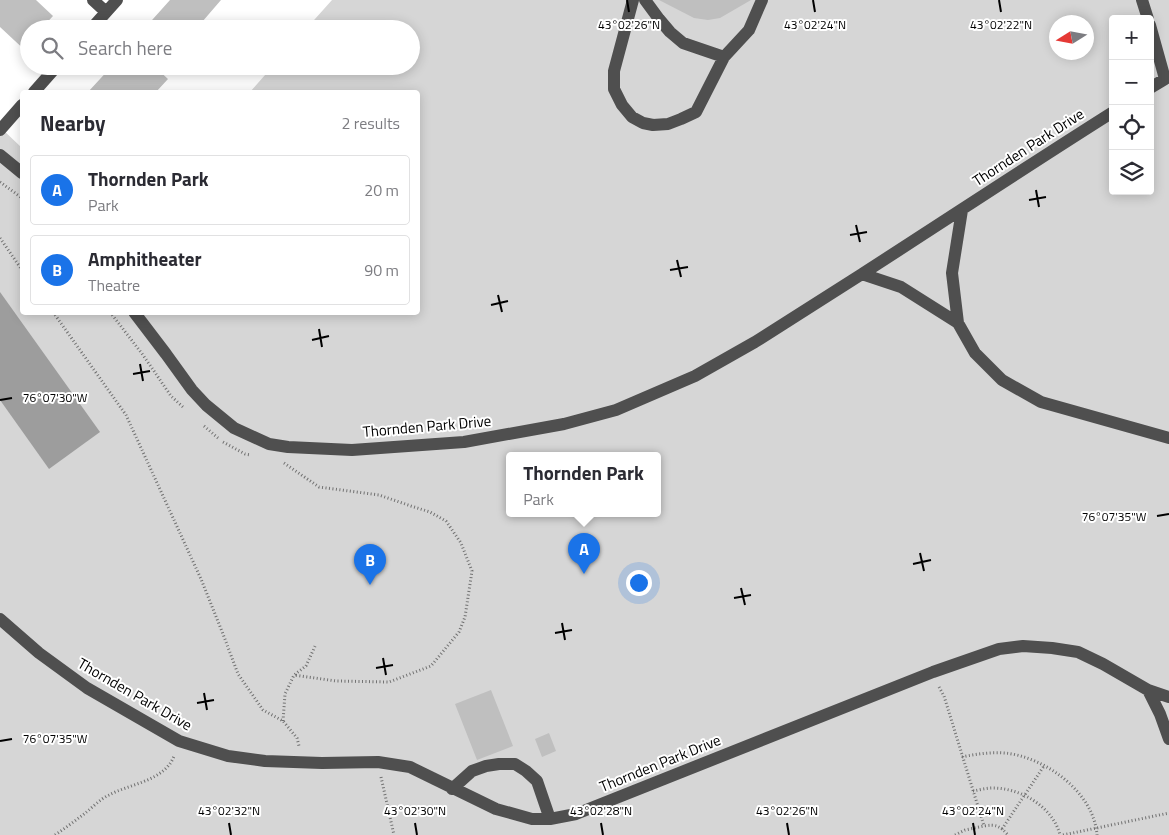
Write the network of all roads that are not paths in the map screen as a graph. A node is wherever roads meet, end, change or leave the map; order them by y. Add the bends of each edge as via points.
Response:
1 (93, 0) edge
2 (117, 0) edge
3 (633, 0) edge
4 (646, 0) edge
5 (762, 0) edge
6 (1142, 0) edge
7 (106, 12) junction
8 (1147, 15) edge
9 (99, 20) edge
10 (1154, 37) edge
11 (724, 57) junction
12 (49, 75) edge
13 (1167, 78) edge
14 (1154, 86) edge
15 (36, 90) edge
16 (20, 107) edge
17 (1109, 115) edge
18 (0, 130) edge
19 (0, 155) edge
20 (20, 171) edge
21 (962, 210) junction
22 (862, 274) junction
23 (136, 315) edge
24 (958, 323) junction
25 (1169, 438) edge
26 (0, 619) edge
27 (1148, 690) junction
28 (1169, 697) edge
29 (1169, 739) edge
30 (452, 789) junction
31 (550, 819) junction

1 - 7 street
2 - 7 street
3 - 11 street via 614,71 614,89 632,117 653,125 668,124 696,112
4 - 11 street via 665,26 683,43
5 - 11 street via 749,30
6 - 8 street
7 - 9 street
10 - 13 street
12 - 15 street
13 - 14 street
16 - 18 street
17 - 21 street, Thornden Park Drive
19 - 20 street
21 - 22 street, Thornden Park Drive
21 - 24 street via 952,273
22 - 23 street, Thornden Park Drive via 756,342 695,376 616,410 564,424 464,442 352,450 269,444 234,428 192,390
22 - 24 street via 901,287
24 - 25 street via 975,353 1002,380 1041,402
26 - 30 street, Thornden Park Drive via 87,688 179,741 228,756 265,761 378,762 410,767
27 - 28 street, Thornden Park Drive
27 - 29 street
27 - 31 street, Thornden Park Drive via 1078,652 1023,646 999,649 945,667 576,814
30 - 31 street, Thornden Park Drive via 496,810 532,819
30 - 31 street via 472,771 486,766 514,764 537,781

